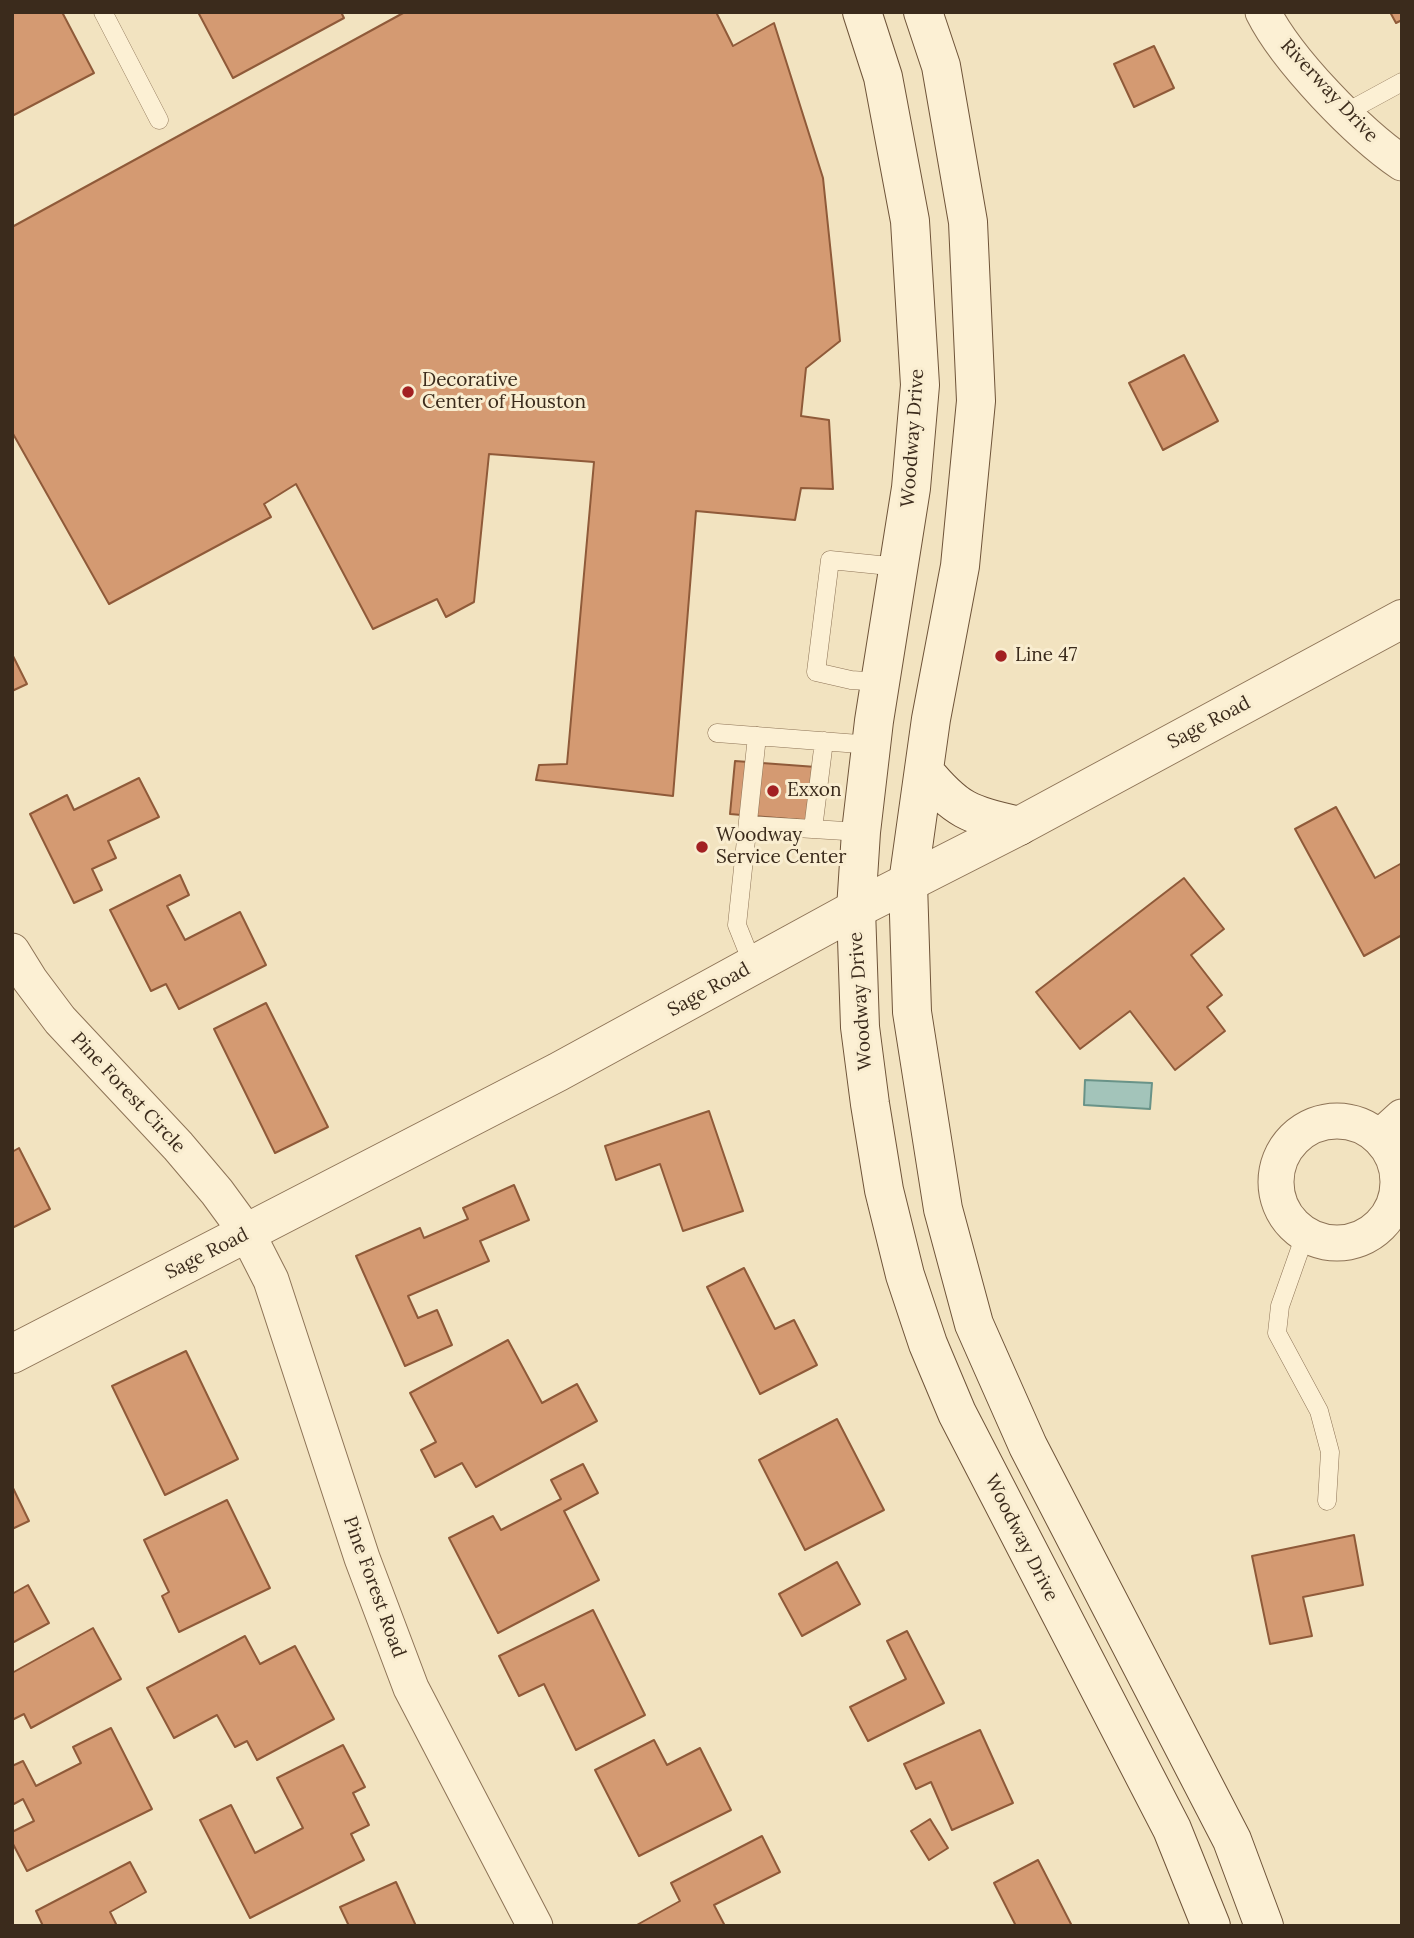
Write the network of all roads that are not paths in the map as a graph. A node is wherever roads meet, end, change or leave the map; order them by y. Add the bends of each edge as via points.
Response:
1 (103, 12) edge
2 (862, 12) edge
3 (923, 12) edge
4 (1263, 12) edge
5 (1402, 82) edge
6 (1345, 113) junction
7 (159, 121) dead end
8 (1402, 163) edge
9 (899, 567) junction
10 (1402, 619) edge
11 (881, 682) junction
12 (717, 733) dead end
13 (757, 736) junction
14 (824, 741) junction
15 (872, 745) junction
16 (923, 771) junction
17 (748, 825) junction
18 (1019, 826) junction
19 (813, 829) junction
20 (861, 832) junction
21 (908, 883) junction
22 (856, 909) junction
23 (12, 951) edge
24 (753, 965) junction
25 (1391, 1127) edge
26 (247, 1233) junction
27 (1305, 1235) junction
28 (974, 1324) junction
29 (928, 1344) junction
30 (12, 1354) edge
31 (1327, 1500) dead end
32 (1121, 1625) junction
33 (1078, 1650) junction
34 (535, 1926) edge
35 (1212, 1926) edge
36 (1264, 1926) edge

1 - 7 lane
2 - 9 main road, Woodway Drive via 883,77 911,221 920,385
3 - 16 main road via 941,66 968,222 976,401 960,566
4 - 6 street, Riverway Drive via 1293,57
5 - 6 lane
6 - 8 street, Riverway Drive
9 - 11 main road, Woodway Drive
9 - 11 lane via 830,560 816,672
10 - 18 main road, Sage Road
11 - 15 main road, Woodway Drive
12 - 13 lane
13 - 14 lane
13 - 17 lane
14 - 15 lane
14 - 19 lane
15 - 20 main road, Woodway Drive
16 - 18 main road via 955,805
16 - 21 main road
17 - 19 lane
17 - 24 lane via 737,925
18 - 21 main road, Sage Road
19 - 20 lane
20 - 22 main road, Woodway Drive
21 - 22 main road, Sage Road
21 - 28 main road via 912,1012 926,1108 943,1209
22 - 24 main road, Sage Road
22 - 29 main road, Woodway Drive via 860,1027 884,1190
23 - 26 street, Pine Forest Circle via 60,1020 178,1146
24 - 26 main road, Sage Road
25 - 27 street via 1398,1192 1380,1226 1364,1238 1345,1243
25 - 27 street via 1343,1120 1322,1122 1303,1130 1288,1144 1278,1162 1275,1182 1279,1203
26 - 30 main road, Sage Road
26 - 34 street, Pine Forest Road via 271,1280 362,1558 411,1688
27 - 31 lane via 1280,1306 1277,1333 1319,1411 1330,1452
28 - 29 main road
28 - 32 main road via 1028,1446
29 - 33 main road, Woodway Drive via 957,1413
32 - 33 main road
32 - 36 main road via 1232,1840
33 - 35 main road, Woodway Drive via 1172,1829

